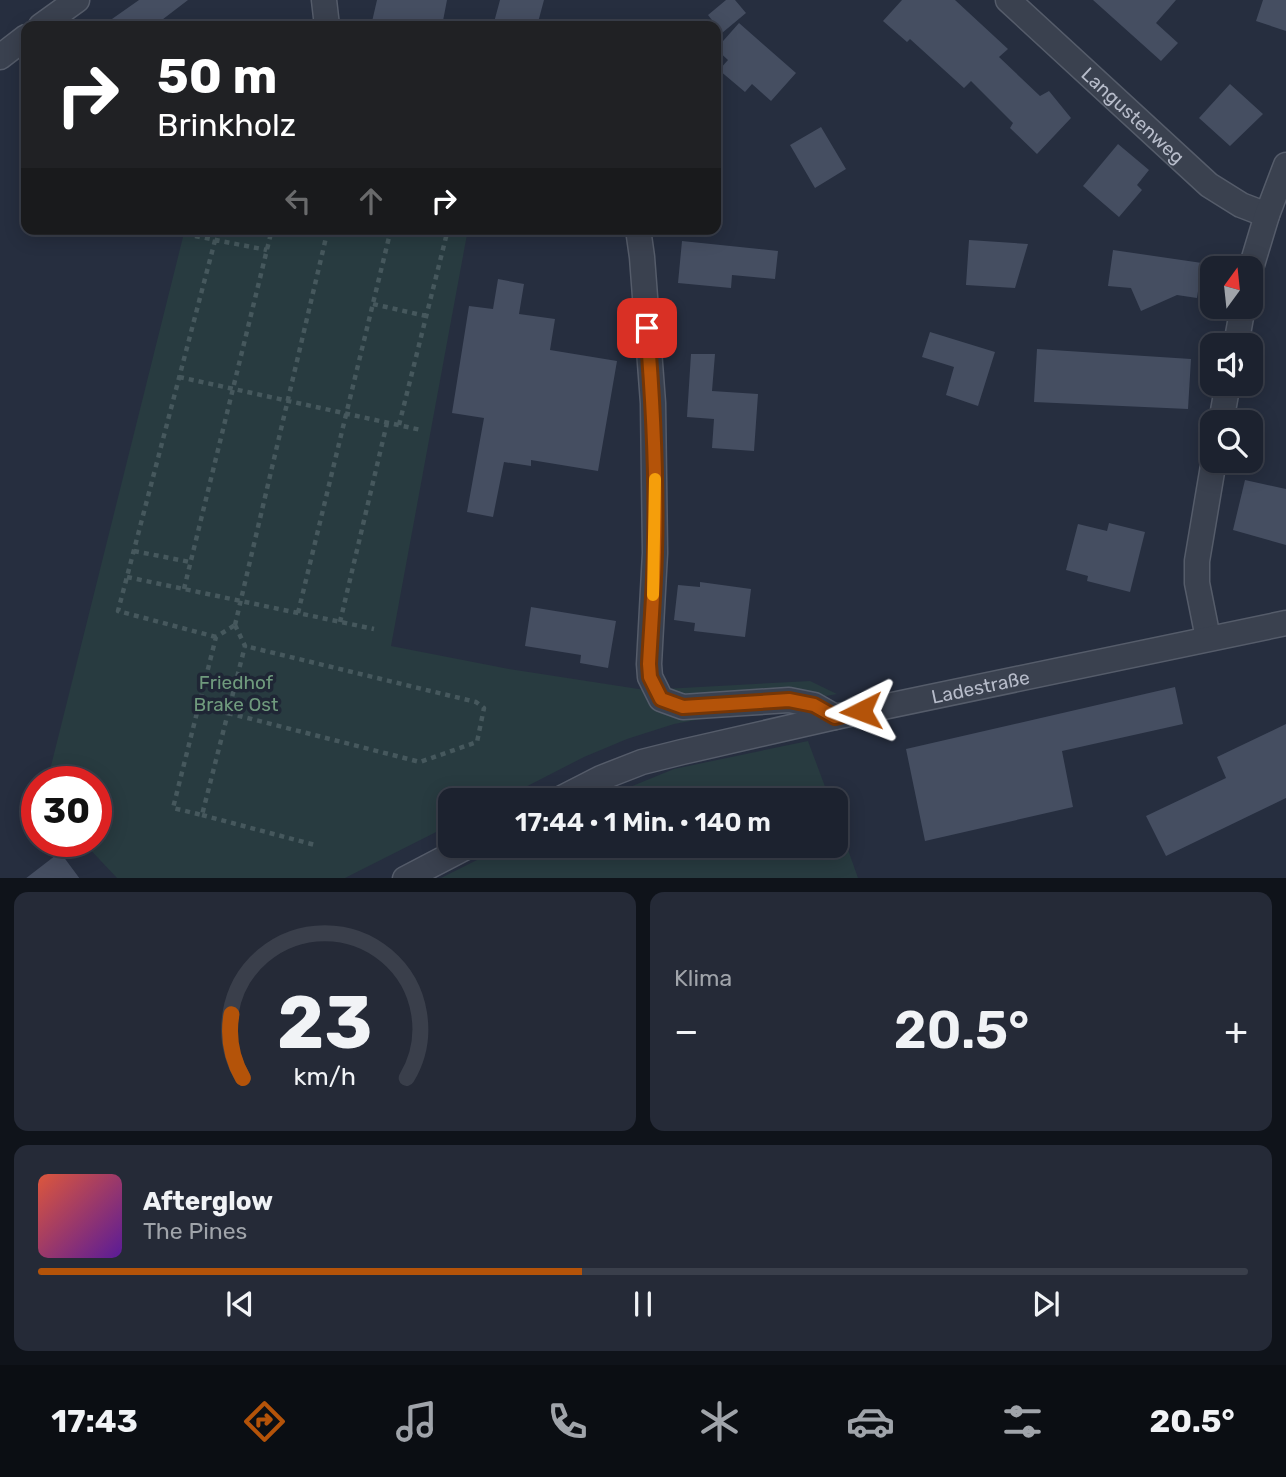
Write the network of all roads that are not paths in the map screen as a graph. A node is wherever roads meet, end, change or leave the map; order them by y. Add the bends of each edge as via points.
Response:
1 (77, 0) edge
2 (324, 0) edge
3 (1008, 0) edge
4 (48, 21) edge
5 (326, 21) edge
6 (21, 41) edge
7 (0, 57) edge
8 (1286, 165) edge
9 (1267, 215) junction
10 (639, 235) edge
11 (1255, 256) edge
12 (1212, 473) edge
13 (1286, 623) edge
14 (1208, 638) junction
15 (835, 717) junction
16 (581, 788) edge
17 (444, 858) edge
18 (405, 878) edge

1 - 4 street
2 - 5 street
3 - 9 street, Langustenweg via 1209,185
6 - 7 street
8 - 9 street
9 - 11 street
10 - 15 street via 653,403 655,553 650,677 661,699 683,707 789,700 814,705
12 - 14 street via 1197,561
13 - 14 street, Ladestraße
14 - 15 street, Ladestraße
15 - 16 street, Ladestraße via 642,762
17 - 18 street

